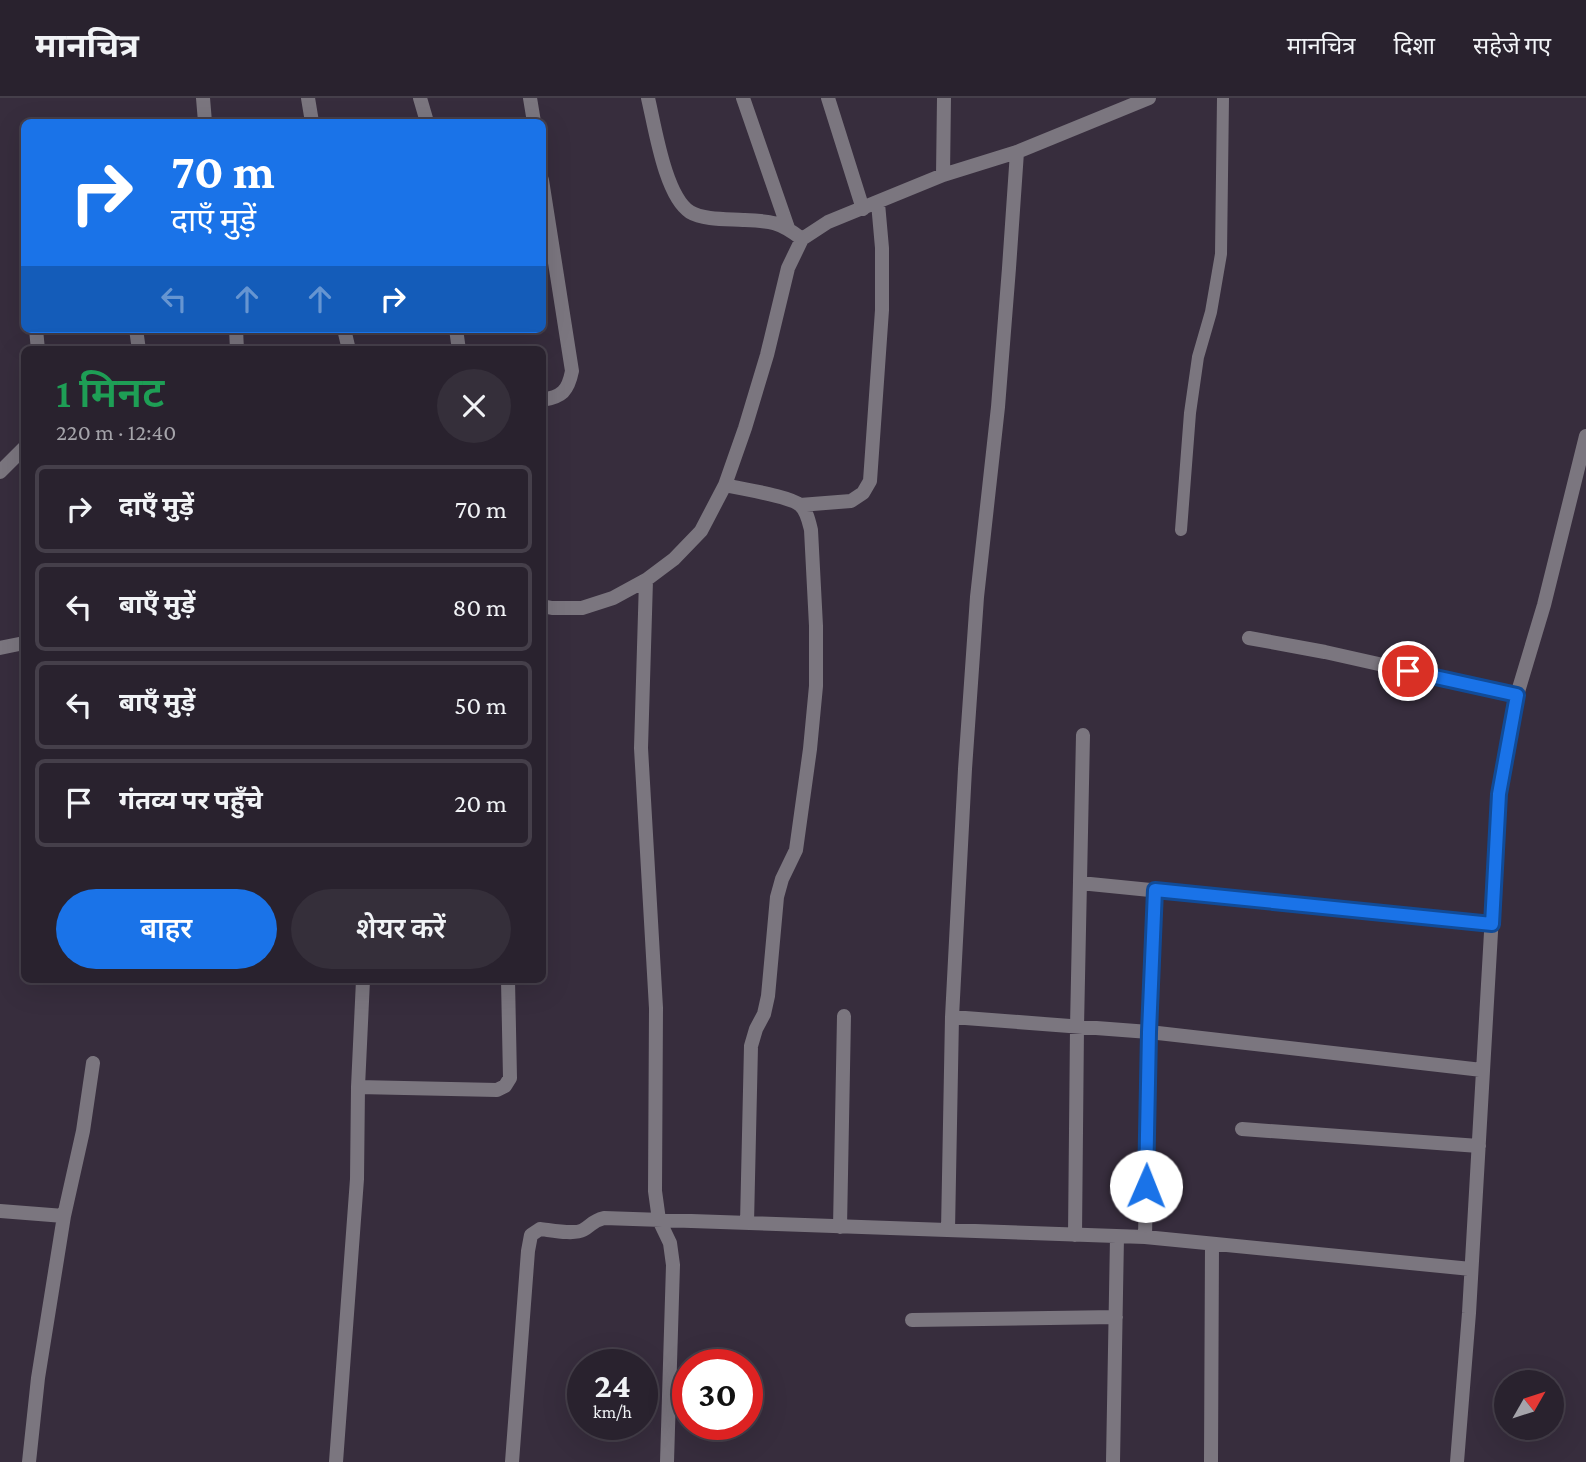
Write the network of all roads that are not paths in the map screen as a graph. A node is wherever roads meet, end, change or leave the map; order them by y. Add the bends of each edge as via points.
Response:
1 (203, 98) edge
2 (308, 98) edge
3 (420, 98) edge
4 (530, 98) edge
5 (648, 98) edge
6 (743, 98) edge
7 (828, 98) edge
8 (944, 98) edge
9 (1149, 98) edge
10 (1223, 98) edge
11 (205, 119) edge
12 (312, 119) edge
13 (425, 119) edge
14 (534, 119) edge
15 (1017, 152) junction
16 (943, 175) junction
17 (878, 203) junction
18 (546, 205) edge
19 (863, 209) junction
20 (789, 228) junction
21 (802, 239) junction
22 (546, 399) edge
23 (1586, 436) edge
24 (21, 451) edge
25 (0, 472) edge
26 (725, 485) junction
27 (800, 505) junction
28 (1181, 530) dead end
29 (646, 580) junction
30 (546, 607) edge
31 (1249, 638) dead end
32 (21, 644) edge
33 (0, 648) edge
34 (1517, 695) junction
35 (1083, 735) dead end
36 (1080, 883) junction
37 (1155, 890) junction
38 (1492, 924) junction
39 (363, 983) edge
40 (508, 983) edge
41 (844, 1016) dead end
42 (952, 1017) junction
43 (1077, 1027) junction
44 (1149, 1032) junction
45 (93, 1063) dead end
46 (1482, 1070) junction
47 (358, 1087) junction
48 (1242, 1129) dead end
49 (1479, 1146) junction
50 (0, 1211) edge
51 (64, 1216) junction
52 (659, 1220) junction
53 (747, 1223) junction
54 (840, 1227) junction
55 (948, 1230) junction
56 (1076, 1235) junction
57 (1117, 1237) junction
58 (1145, 1237) junction
59 (1212, 1244) junction
60 (1471, 1269) junction
61 (1116, 1317) junction
62 (912, 1320) dead end
63 (29, 1462) edge
64 (336, 1462) edge
65 (512, 1462) edge
66 (667, 1462) edge
67 (1113, 1462) edge
68 (1211, 1462) edge
69 (1457, 1462) edge

1 - 11 street
2 - 12 street
3 - 13 street
4 - 14 street
5 - 20 street via 669,183 691,213 772,221
6 - 20 street
7 - 19 street
8 - 16 street
9 - 15 street
10 - 28 lane via 1221,254 1198,357
15 - 16 street
15 - 42 street via 998,407 976,610
16 - 17 street
17 - 19 street
17 - 27 street via 882,310 870,481 851,501
18 - 22 street via 572,371 569,386
19 - 21 street via 828,222
20 - 21 street
21 - 26 street via 788,268 767,355
23 - 34 street
24 - 25 street
26 - 27 street
26 - 29 street via 701,531
27 - 53 street via 811,530 816,686 796,850 777,897 768,996 751,1045
29 - 30 street via 582,608
29 - 52 street via 641,748 656,1008 655,1191
31 - 34 street
32 - 33 street
34 - 38 street via 1499,794
35 - 36 street
36 - 37 street
36 - 43 street
37 - 38 street
37 - 44 street
38 - 46 street
39 - 47 street
40 - 47 street via 510,1078 505,1086 497,1090
41 - 54 street
42 - 43 street
42 - 55 street
43 - 44 street
43 - 56 street
44 - 46 street
44 - 58 street
45 - 51 street
46 - 49 street
47 - 64 street via 357,1178
48 - 49 street
49 - 60 street
50 - 51 street
51 - 63 street
52 - 53 street
52 - 65 street via 604,1218 582,1231 540,1229 531,1235
52 - 66 street via 670,1243 673,1265
53 - 54 street
54 - 55 street
55 - 56 street
56 - 57 street
57 - 58 street
57 - 61 street
58 - 59 street
59 - 60 street
59 - 68 street
60 - 69 street
61 - 62 street
61 - 67 street

